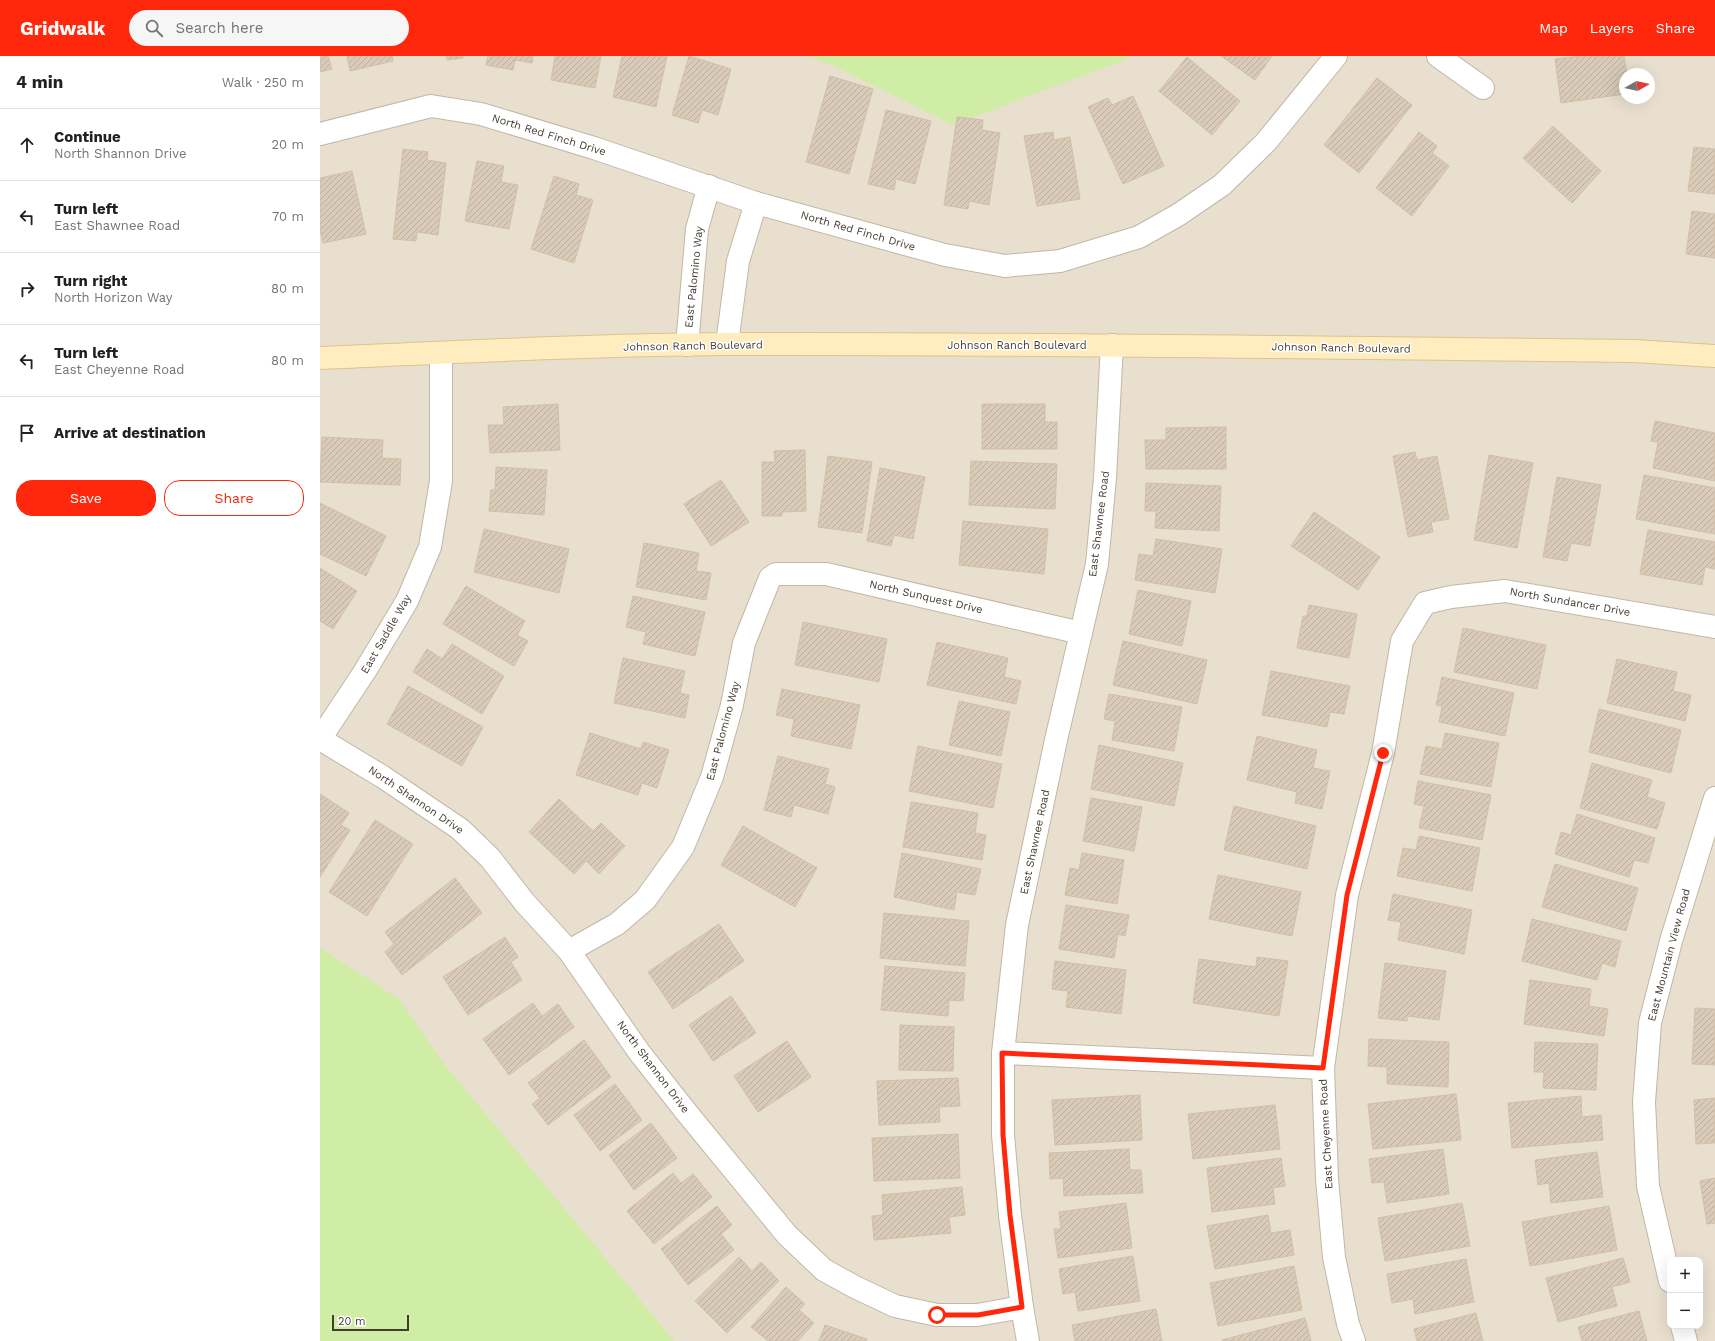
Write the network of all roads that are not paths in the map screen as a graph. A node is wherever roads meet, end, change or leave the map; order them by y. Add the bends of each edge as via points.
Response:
1 (1336, 56) edge
2 (1438, 56) edge
3 (1483, 88) dead end
4 (320, 134) edge
5 (709, 186) junction
6 (756, 203) junction
7 (727, 344) junction
8 (688, 345) junction
9 (1112, 345) junction
10 (440, 353) junction
11 (1715, 356) edge
12 (320, 358) edge
13 (770, 578) joint
14 (1425, 603) joint
15 (1715, 627) edge
16 (1081, 633) junction
17 (320, 739) edge
18 (1715, 798) edge
19 (569, 951) junction
20 (1002, 1053) junction
21 (1323, 1068) junction
22 (1667, 1268) edge
23 (1022, 1307) junction
24 (1683, 1329) edge
25 (1028, 1341) edge
26 (1354, 1341) edge
27 (1686, 1341) edge

1 - 6 street, North Red Finch Drive via 1266,142 1222,185 1178,215 1139,237 1060,261 1005,266 945,256
2 - 3 street
4 - 5 street, North Red Finch Drive via 432,106 481,114
5 - 6 street, North Red Finch Drive
5 - 8 street, East Palomino Way via 697,229
6 - 7 street via 738,261
7 - 8 street, Johnson Ranch Boulevard
7 - 9 street, Johnson Ranch Boulevard
8 - 10 street, Johnson Ranch Boulevard
9 - 11 street, Johnson Ranch Boulevard via 1634,351
9 - 16 street, East Shawnee Road via 1105,478 1097,564
10 - 12 street, Johnson Ranch Boulevard
10 - 17 street, East Saddle Way via 441,481 430,547 407,601
13 - 16 street, North Sunquest Drive via 776,574 826,574
13 - 19 street, East Palomino Way via 744,643 732,704 712,777 683,847 645,900 618,924
14 - 15 street, North Sundancer Drive via 1450,597 1505,591
14 - 21 street, East Cheyenne Road via 1402,641 1383,753 1347,895
16 - 20 street, East Shawnee Road via 1017,925
17 - 19 street, North Shannon Drive via 383,777 460,829 490,858 525,903
18 - 22 street, East Mountain View Road via 1671,941 1650,1023 1644,1102 1648,1186
19 - 23 street, North Shannon Drive via 639,1052 686,1113 787,1235 824,1270 895,1306 937,1315 978,1315
20 - 21 street
20 - 23 street, East Shawnee Road via 1003,1135
21 - 26 street, East Cheyenne Road via 1327,1179 1334,1257
23 - 25 street, East Shawnee Road
24 - 27 street

